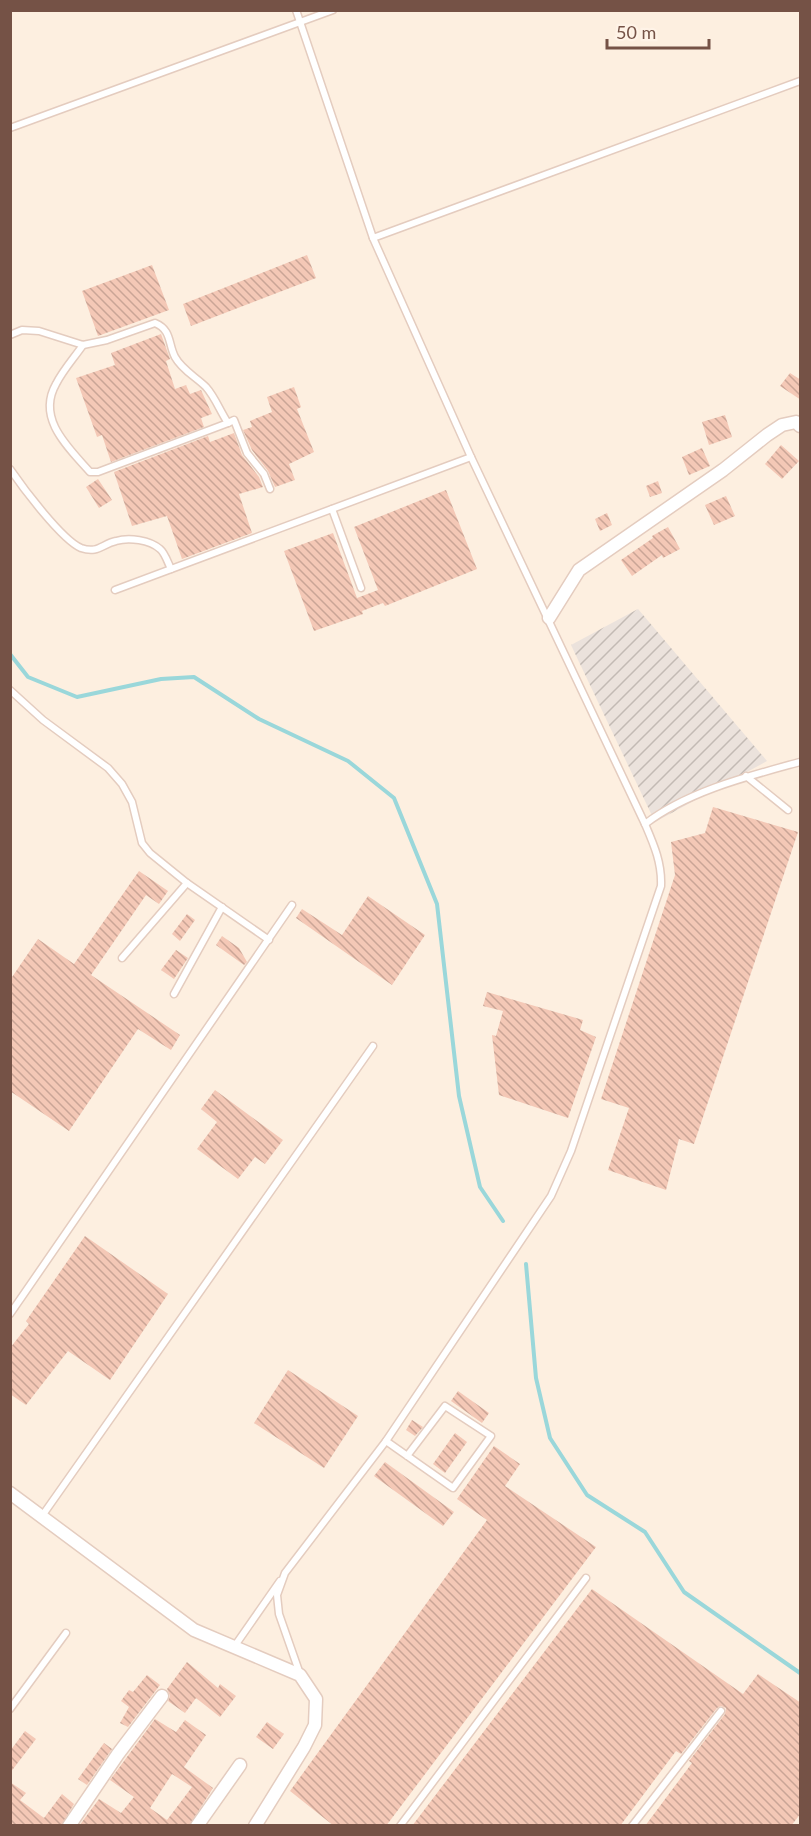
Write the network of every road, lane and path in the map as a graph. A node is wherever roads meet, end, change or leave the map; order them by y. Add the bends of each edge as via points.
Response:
1 (296, 10) edge
2 (333, 10) edge
3 (300, 24) junction
4 (801, 81) edge
5 (10, 128) edge
6 (373, 238) junction
7 (10, 335) edge
8 (83, 345) junction
9 (228, 423) junction
10 (801, 426) edge
11 (471, 456) junction
12 (10, 469) edge
13 (270, 489) dead end
14 (332, 509) junction
15 (171, 569) junction
16 (361, 588) dead end
17 (115, 590) dead end
18 (549, 618) junction
19 (10, 690) edge
20 (801, 762) edge
21 (746, 776) junction
22 (788, 810) dead end
23 (645, 824) junction
24 (187, 883) junction
25 (292, 905) dead end
26 (222, 908) junction
27 (268, 940) junction
28 (122, 958) dead end
29 (174, 994) dead end
30 (373, 1046) dead end
31 (10, 1314) edge
32 (386, 1441) junction
33 (408, 1456) junction
34 (10, 1493) edge
35 (42, 1516) junction
36 (285, 1573) junction
37 (586, 1578) dead end
38 (66, 1633) dead end
39 (234, 1647) junction
40 (300, 1675) junction
41 (162, 1696) dead end
42 (10, 1709) edge
43 (721, 1711) dead end
44 (240, 1765) dead end
45 (69, 1826) edge
46 (197, 1826) edge
47 (255, 1826) edge
48 (400, 1826) edge
49 (632, 1826) edge

1 - 3 lane
2 - 3 lane
3 - 5 lane
3 - 6 lane
4 - 6 lane
6 - 11 lane
7 - 8 lane via 22,330 39,331
8 - 9 lane via 155,323 162,326 172,341 175,356 212,395
8 - 9 lane via 54,386 49,408 54,428 90,472
9 - 13 lane via 234,420 247,453 264,474
10 - 18 street via 796,422 782,425 579,570
11 - 14 lane
11 - 18 lane
12 - 15 lane via 70,541 98,550 116,540 149,542 162,550
14 - 15 lane
14 - 16 lane
15 - 17 lane
18 - 23 lane
19 - 24 lane via 108,768 132,802 142,843
20 - 21 lane
21 - 22 lane
21 - 23 lane via 679,803
23 - 32 lane via 660,860 661,886 571,1151 551,1196
24 - 26 lane
24 - 28 lane
25 - 27 lane
26 - 27 lane
26 - 29 lane
27 - 31 lane
30 - 35 lane
32 - 33 lane
32 - 36 lane
33 - 33 lane via 453,1488 491,1436 445,1406
34 - 35 street
35 - 39 street via 194,1630
36 - 39 lane
36 - 40 lane via 278,1595 279,1614
37 - 48 lane
38 - 42 lane
39 - 40 street
40 - 47 street via 316,1699 315,1725
41 - 45 street
43 - 49 lane
44 - 46 street

